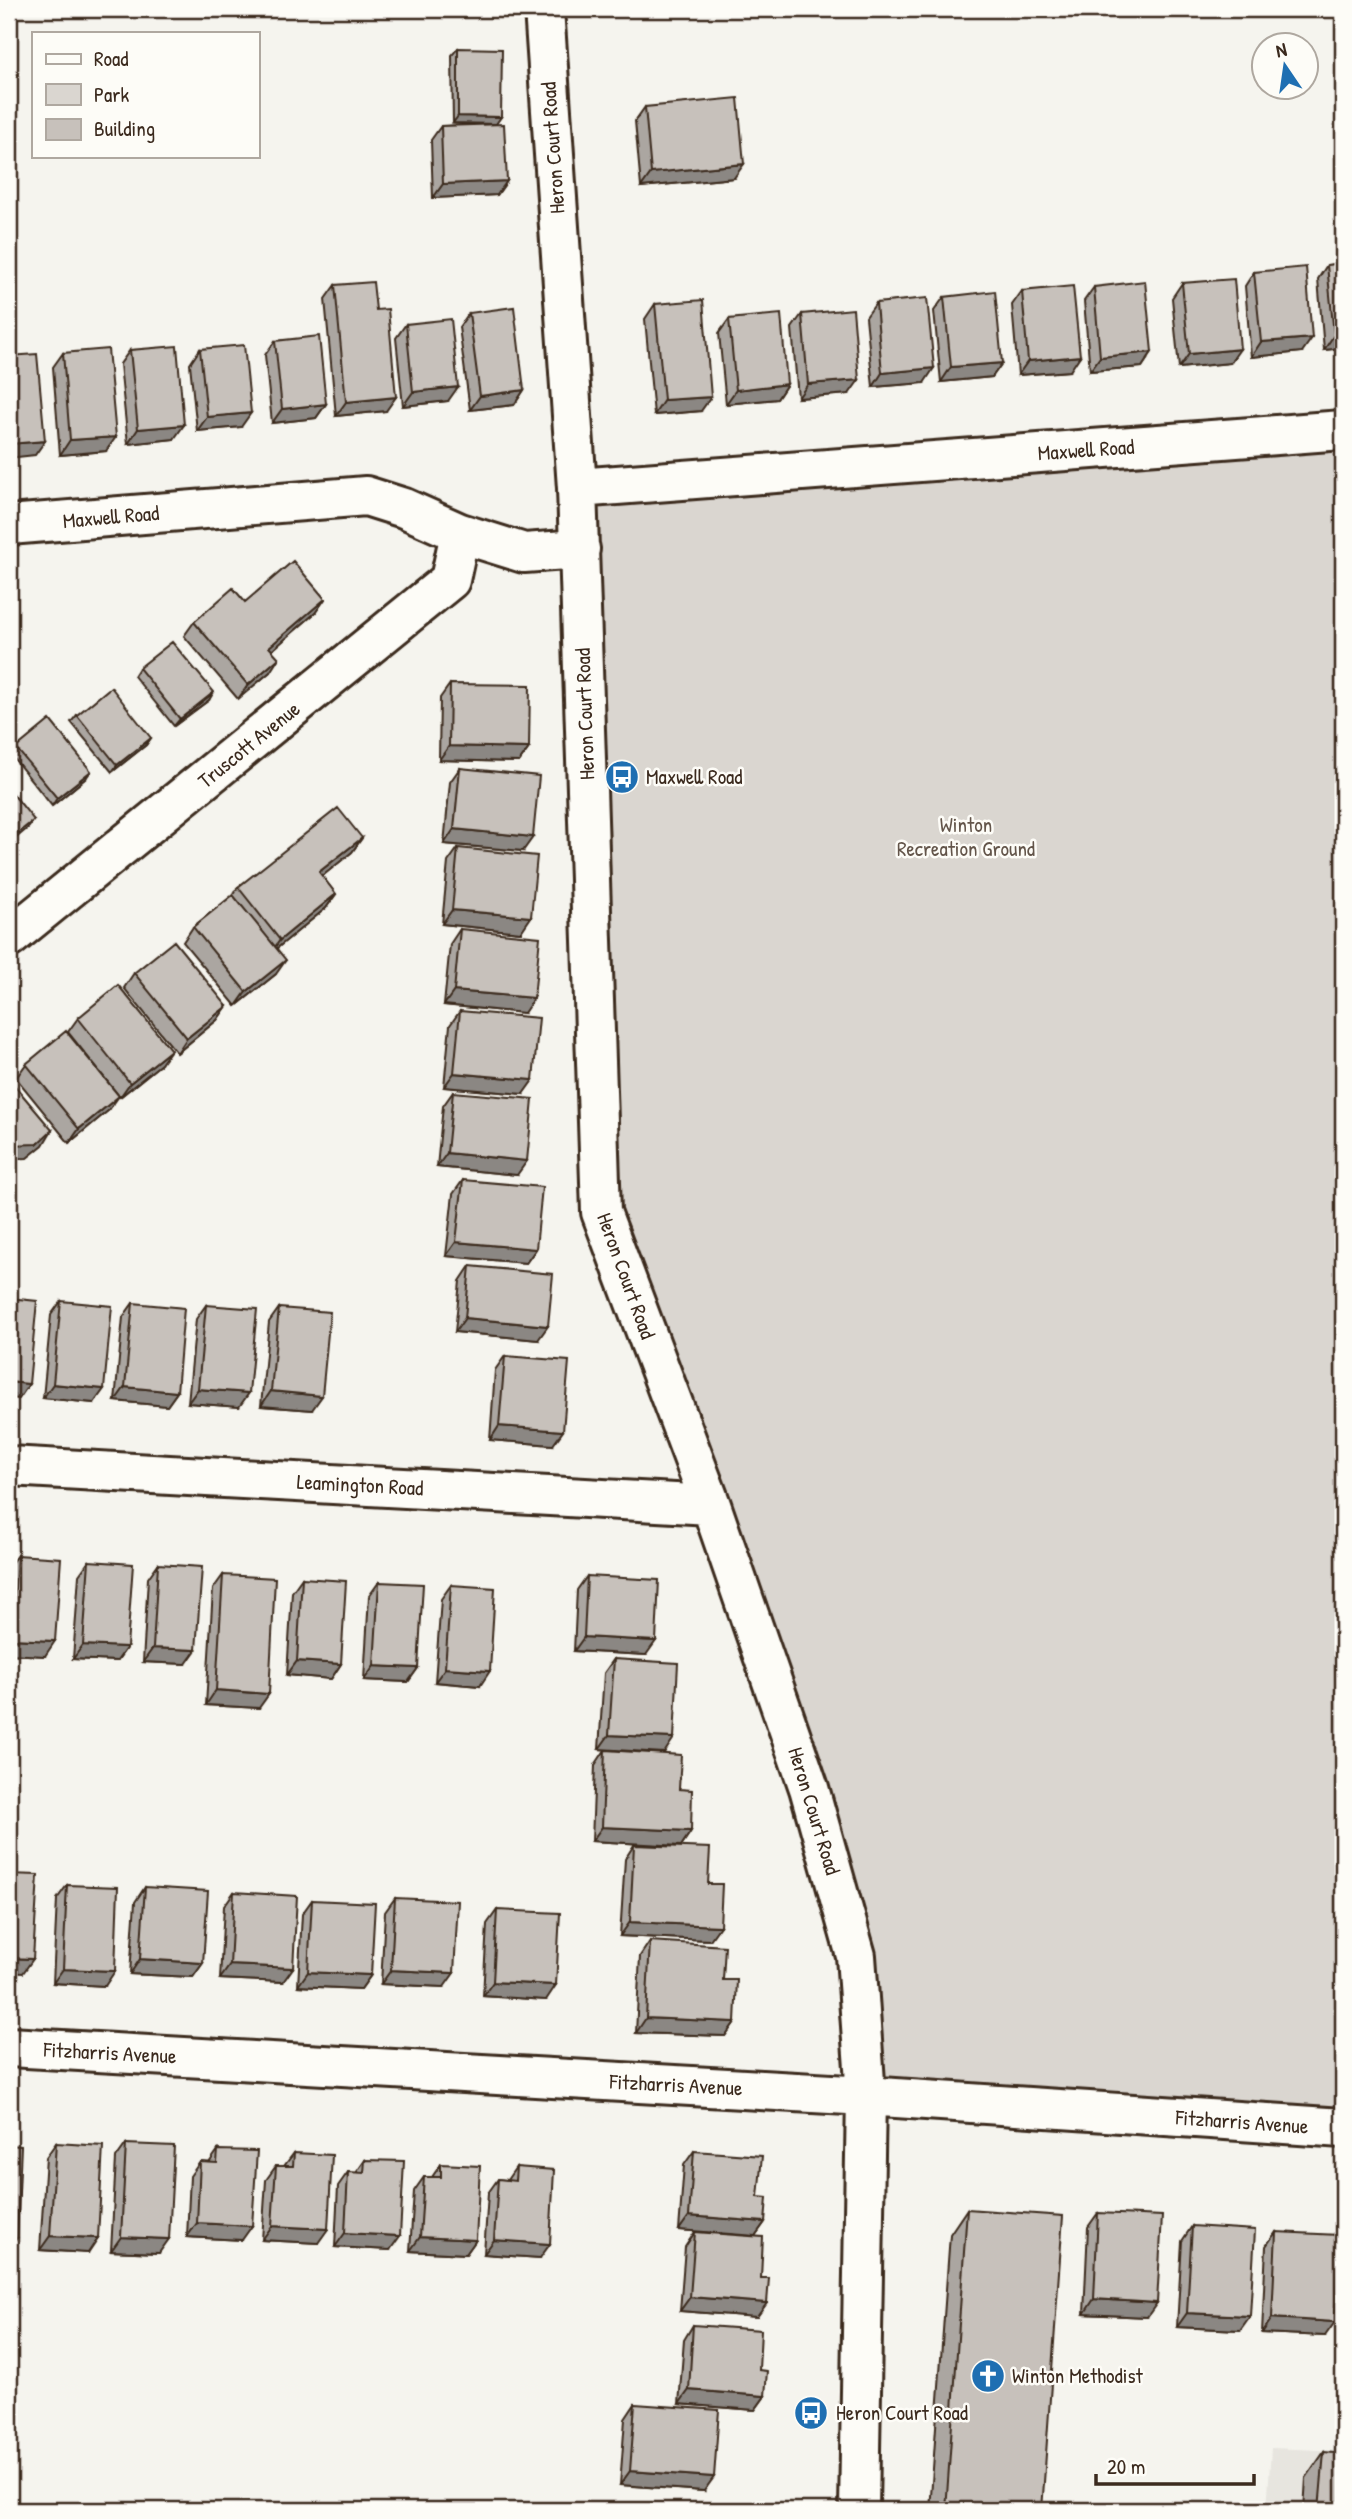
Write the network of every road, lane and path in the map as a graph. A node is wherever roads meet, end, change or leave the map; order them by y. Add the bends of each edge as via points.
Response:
1 (544, 9) edge
2 (1343, 430) edge
3 (577, 488) junction
4 (9, 525) edge
5 (460, 533) junction
6 (580, 549) junction
7 (9, 939) edge
8 (9, 1466) edge
9 (711, 1505) junction
10 (9, 2048) edge
11 (866, 2096) junction
12 (1343, 2128) edge
13 (859, 2510) edge

1 - 3 street, Heron Court Road
2 - 3 street, Maxwell Road
3 - 6 street, Heron Court Road
4 - 5 street, Maxwell Road via 366,496
5 - 6 street, Maxwell Road via 524,553
5 - 7 street, Truscott Avenue via 450,580
6 - 9 street, Heron Court Road via 601,1212
8 - 9 street, Leamington Road
9 - 11 street, Heron Court Road via 809,1788 856,1956
10 - 11 street, Fitzharris Avenue
11 - 12 street, Fitzharris Avenue
11 - 13 street, Heron Court Road

